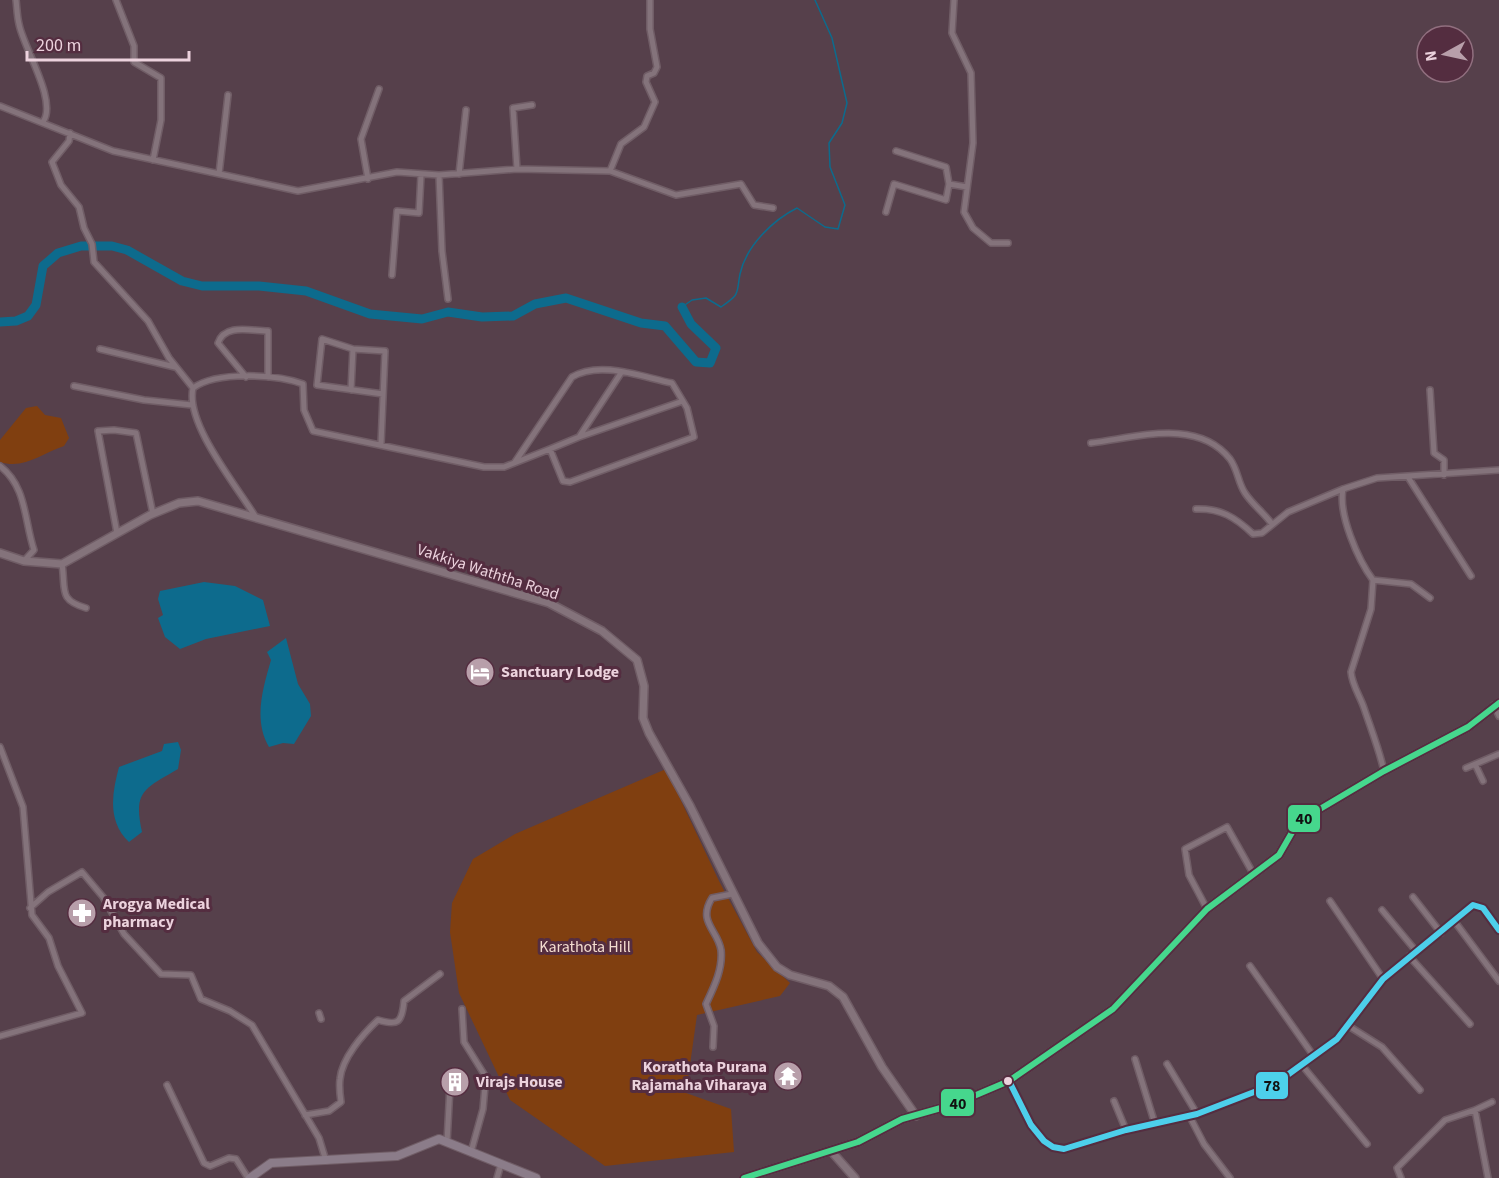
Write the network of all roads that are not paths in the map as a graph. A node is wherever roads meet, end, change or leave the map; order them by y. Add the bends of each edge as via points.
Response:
1 (16, 0) edge
2 (116, 0) edge
3 (650, 0) edge
4 (954, 0) edge
5 (379, 89) dead end
6 (228, 95) dead end
7 (532, 105) dead end
8 (0, 106) edge
9 (466, 110) dead end
10 (43, 122) junction
11 (70, 133) junction
12 (896, 151) dead end
13 (153, 160) junction
14 (518, 169) junction
15 (610, 171) junction
16 (219, 174) junction
17 (459, 174) junction
18 (421, 175) junction
19 (439, 175) junction
20 (368, 179) junction
21 (949, 184) junction
22 (967, 187) junction
23 (773, 208) dead end
24 (886, 212) dead end
25 (1008, 243) dead end
26 (392, 275) dead end
27 (448, 299) dead end
28 (100, 349) dead end
29 (353, 349) junction
30 (175, 367) junction
31 (621, 373) junction
32 (246, 377) junction
33 (268, 377) junction
34 (303, 384) junction
35 (317, 385) junction
36 (74, 386) dead end
37 (193, 388) junction
38 (351, 390) junction
39 (1430, 390) dead end
40 (383, 394) junction
41 (683, 401) junction
42 (192, 405) junction
43 (579, 437) junction
44 (1091, 443) dead end
45 (381, 444) junction
46 (550, 449) junction
47 (515, 462) junction
48 (0, 466) edge
49 (1499, 470) edge
50 (1444, 475) junction
51 (1408, 477) junction
52 (1343, 489) junction
53 (1196, 509) dead end
54 (153, 514) junction
55 (255, 516) junction
56 (1272, 524) junction
57 (117, 533) junction
58 (0, 553) edge
59 (24, 561) junction
60 (62, 564) junction
61 (1471, 576) dead end
62 (1373, 580) junction
63 (1430, 598) dead end
64 (86, 608) dead end
65 (1497, 704) edge
66 (1499, 716) edge
67 (0, 747) edge
68 (1499, 754) edge
69 (1475, 764) junction
70 (1466, 768) dead end
71 (1384, 771) junction
72 (1483, 781) dead end
73 (1254, 875) junction
74 (732, 894) junction
75 (1413, 897) dead end
76 (1330, 901) dead end
77 (30, 908) junction
78 (1207, 909) junction
79 (1382, 910) dead end
80 (1455, 922) junction
81 (1499, 930) edge
82 (1442, 933) junction
83 (1416, 951) junction
84 (1409, 956) junction
85 (1250, 966) dead end
86 (440, 974) dead end
87 (1383, 979) junction
88 (1499, 981) edge
89 (462, 1009) dead end
90 (1470, 1024) dead end
91 (1347, 1025) junction
92 (0, 1036) edge
93 (713, 1047) dead end
94 (1313, 1055) junction
95 (1135, 1059) dead end
96 (1167, 1064) dead end
97 (1301, 1064) junction
98 (1009, 1080) junction
99 (167, 1085) dead end
100 (450, 1086) dead end
101 (1420, 1090) dead end
102 (1114, 1101) dead end
103 (1492, 1102) dead end
104 (1474, 1110) junction
105 (1197, 1114) junction
106 (305, 1115) junction
107 (915, 1116) junction
108 (1190, 1117) junction
109 (1155, 1124) junction
110 (1126, 1130) junction
111 (447, 1142) junction
112 (1367, 1144) dead end
113 (831, 1151) junction
114 (471, 1152) junction
115 (327, 1161) junction
116 (501, 1164) junction
117 (249, 1178) edge
118 (497, 1178) edge
119 (536, 1178) edge
120 (745, 1178) edge
121 (855, 1178) edge
122 (1230, 1178) edge
123 (1401, 1178) edge
124 (1488, 1178) edge

1 - 10 street via 19,25 47,107
2 - 13 street via 134,46 134,62 161,78 160,120
3 - 15 street via 650,29 657,66 645,82 655,102 644,127 621,144
4 - 22 street via 952,33 971,72 973,143
5 - 20 street via 361,139
6 - 16 street
7 - 14 street via 513,108
8 - 10 street
9 - 17 street
10 - 11 street
11 - 13 street via 113,151
11 - 30 street via 69,141 52,162 61,185 79,207 94,262 148,321
12 - 21 street via 946,167
13 - 16 street
14 - 15 street
14 - 17 street
15 - 23 street via 676,195 741,184 754,205
16 - 20 street via 298,191
17 - 19 street
18 - 19 street
18 - 20 street via 397,172
18 - 26 street via 419,213 397,211
19 - 27 street
21 - 22 street
21 - 24 street via 946,200 894,184
22 - 25 street via 964,212 973,228 991,243
28 - 30 street
29 - 35 street via 322,339
29 - 38 street
29 - 40 street via 385,351
30 - 37 street
31 - 41 street via 672,383
31 - 43 street
31 - 47 street via 584,370 572,377
32 - 33 street
32 - 33 street via 219,343 228,330 268,331
32 - 37 street via 200,383
33 - 34 street
34 - 35 street
34 - 45 street via 304,410 313,431
35 - 38 street
36 - 42 street
37 - 42 street
38 - 40 street
39 - 50 street via 1434,453 1443,460
40 - 45 street
41 - 43 street
41 - 46 street via 694,437 570,482 563,481
42 - 55 street via 198,425
43 - 46 street
44 - 56 street via 1164,433 1200,438 1229,458 1239,473 1244,492
45 - 47 street via 484,467 504,467
46 - 47 street
48 - 59 street via 11,476 26,509 34,550
49 - 50 street
50 - 51 street
51 - 52 street via 1377,478
51 - 61 street
52 - 56 street via 1288,512
52 - 62 street via 1341,500 1360,563
53 - 56 street via 1213,508 1227,514 1253,534 1262,533
54 - 55 street, Vakkiya Waththa Road via 190,500
54 - 57 street, Vakkiya Waththa Road
54 - 57 street via 136,433 98,431
55 - 74 street, Vakkiya Waththa Road via 549,603 618,642 638,660 644,686 643,718 649,733
57 - 60 street, Vakkiya Waththa Road
58 - 59 street
59 - 60 street
60 - 64 street via 65,598 70,604
62 - 63 street via 1411,584
62 - 71 street via 1371,609 1351,672
65 - 66 street
65 - 71 main road via 1468,727
67 - 77 street via 23,807
68 - 69 street
69 - 70 street
69 - 72 street
71 - 73 main road via 1298,822 1280,855
73 - 78 main road
73 - 78 street via 1227,827 1185,849 1189,875
74 - 93 street via 712,898 707,918 721,954 715,986 706,1004 714,1026
74 - 107 street, Vakkiya Waththa Road via 758,943 777,967 790,975 829,986 843,997
75 - 82 street
76 - 87 street
77 - 92 street via 82,1013
77 - 106 street via 82,872 103,897 124,934 161,974 191,975 201,999 252,1025
78 - 98 main road via 1113,1009
79 - 83 street
80 - 81 street via 1476,904
80 - 82 street
80 - 88 street
82 - 83 street
83 - 84 street
84 - 87 street
84 - 90 street
85 - 94 street
86 - 106 street via 404,1001 399,1023 378,1020 370,1027 343,1065 339,1080 341,1102 329,1111
87 - 91 street
89 - 114 street via 464,1042 484,1074 485,1086
91 - 94 street via 1337,1039
91 - 101 street via 1382,1047
94 - 97 street
95 - 109 street
96 - 105 street
97 - 105 street via 1275,1084
97 - 112 street
98 - 107 main road via 955,1104
98 - 110 street via 1031,1125 1053,1147 1074,1147
99 - 117 street via 204,1163 210,1166 236,1159
100 - 111 street
102 - 110 street
103 - 104 street
104 - 123 street via 1445,1120 1397,1168
104 - 124 street
105 - 108 street
106 - 115 street
107 - 113 main road
108 - 109 street
108 - 122 street via 1204,1144
109 - 110 street
111 - 114 main road
111 - 115 main road via 439,1139 397,1156
113 - 120 main road
113 - 121 street
114 - 116 main road
115 - 117 main road via 271,1163
116 - 118 street
116 - 119 main road

